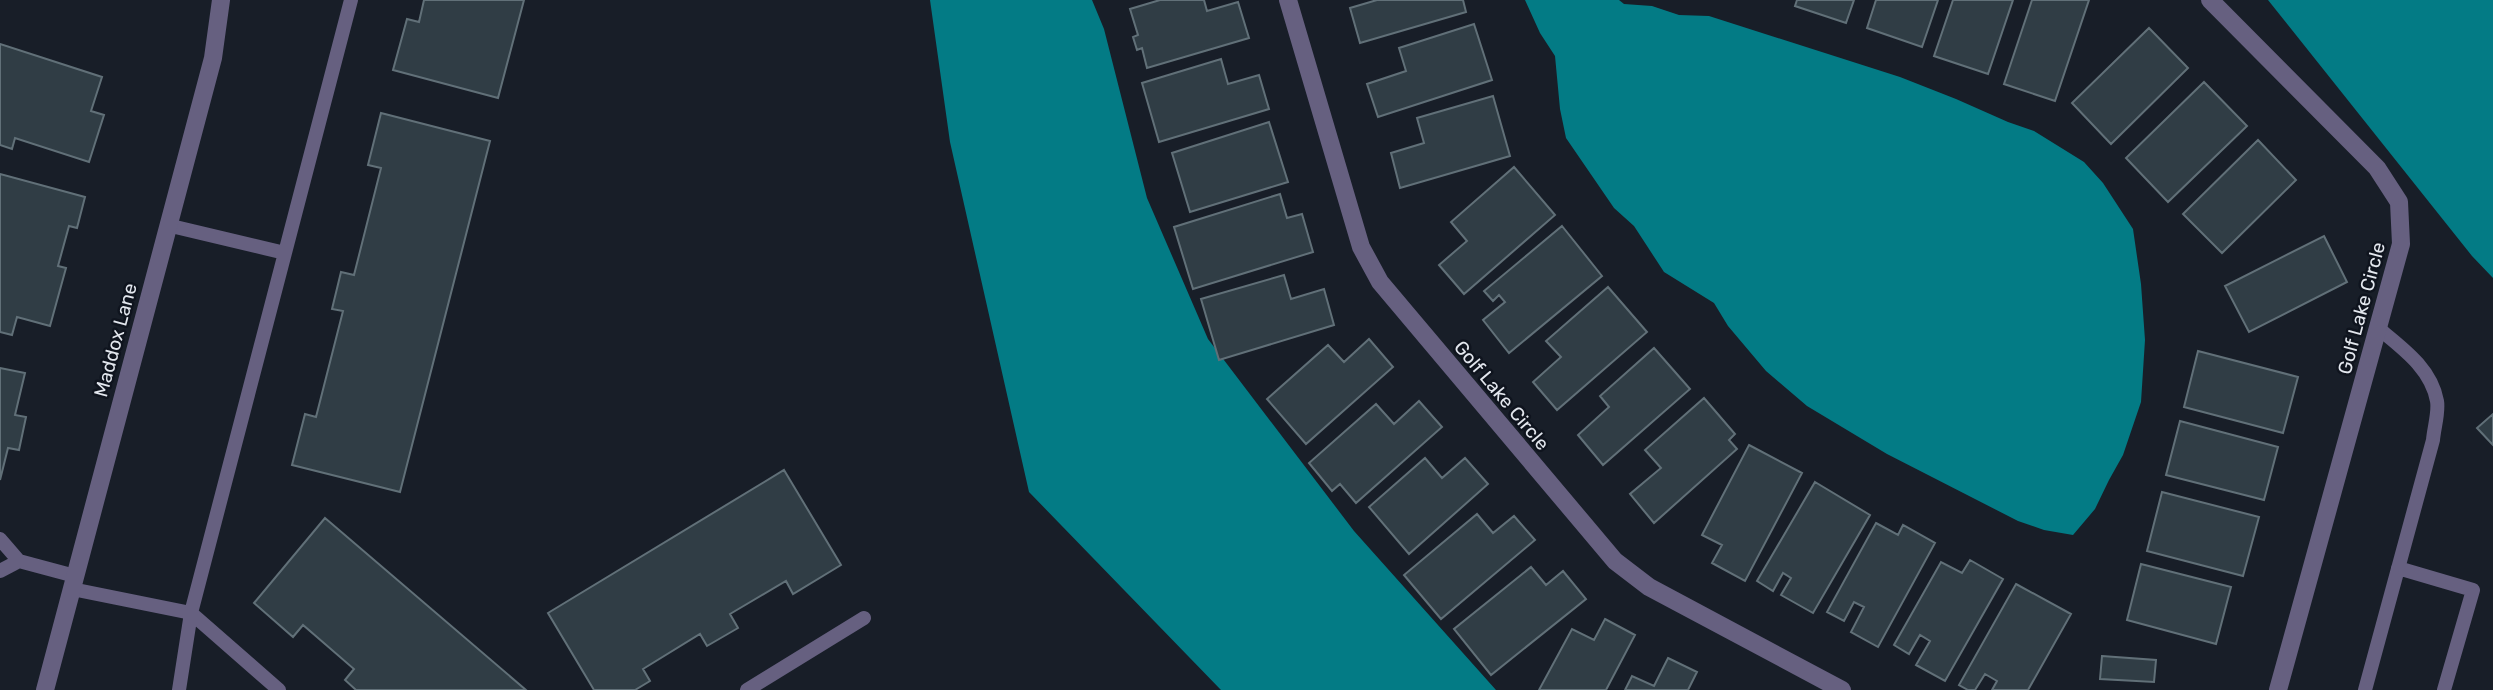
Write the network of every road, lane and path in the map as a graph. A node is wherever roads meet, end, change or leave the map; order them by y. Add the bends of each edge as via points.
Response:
1 (221, 0) edge
2 (351, 0) edge
3 (1288, 0) edge
4 (2210, 0) edge
5 (167, 225) junction
6 (285, 253) junction
7 (2378, 328) junction
8 (0, 538) edge
9 (19, 561) junction
10 (2398, 568) junction
11 (0, 571) edge
12 (73, 583) junction
13 (191, 612) junction
14 (864, 618) dead end
15 (45, 690) edge
16 (179, 690) edge
17 (279, 690) edge
18 (747, 690) edge
19 (1842, 690) edge
20 (2278, 690) edge
21 (2365, 690) edge
22 (2444, 690) edge

1 - 5 street, Maddox Lane via 213,58
2 - 6 lane
3 - 19 street, Golf Lake Circle via 1361,247 1380,282 1615,561 1649,587
4 - 7 street, Golf Lake Circle via 2377,168 2399,202 2402,244
5 - 6 lane
5 - 12 street, Maddox Lane
6 - 13 lane
7 - 10 lane via 2413,357 2428,377 2437,402 2433,440
7 - 20 street, Golf Lake Circle
8 - 9 lane
9 - 11 lane
9 - 12 lane
10 - 21 lane
10 - 22 lane via 2473,590
12 - 13 lane
12 - 15 street, Maddox Lane
13 - 16 lane
13 - 17 lane
14 - 18 lane

